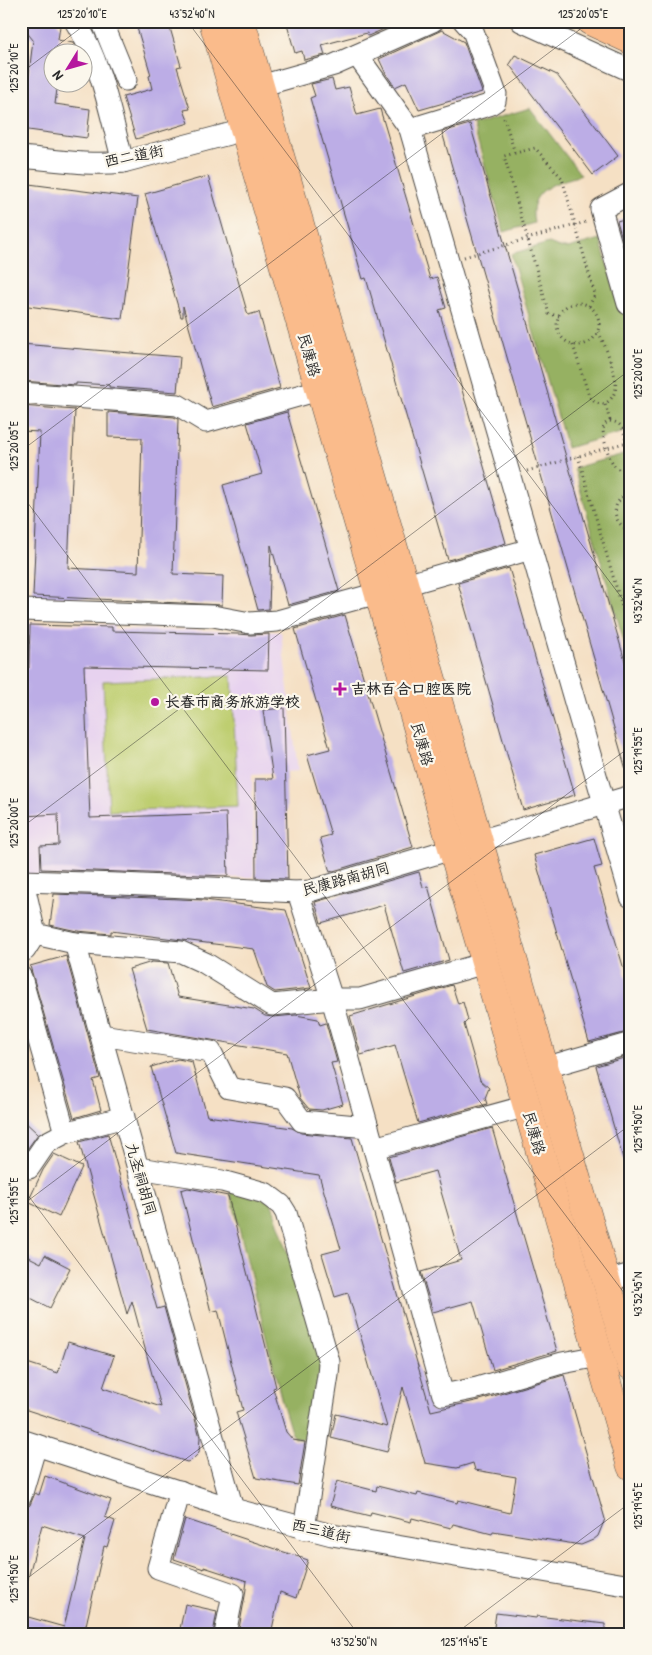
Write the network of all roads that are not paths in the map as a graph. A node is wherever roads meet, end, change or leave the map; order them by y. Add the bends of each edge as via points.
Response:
1 (75, 21) edge
2 (102, 21) edge
3 (213, 21) edge
4 (241, 21) edge
5 (433, 21) edge
6 (464, 21) edge
7 (521, 21) edge
8 (590, 21) edge
9 (631, 40) edge
10 (356, 56) junction
11 (631, 71) edge
12 (126, 80) dead end
13 (260, 86) junction
14 (410, 129) junction
15 (244, 130) junction
16 (21, 157) edge
17 (123, 162) junction
18 (631, 193) edge
19 (628, 304) dead end
20 (319, 390) junction
21 (21, 393) edge
22 (531, 549) junction
23 (405, 585) junction
24 (378, 593) junction
25 (21, 610) edge
26 (631, 796) edge
27 (604, 804) junction
28 (479, 841) junction
29 (452, 849) junction
30 (21, 881) edge
31 (298, 892) junction
32 (631, 897) edge
33 (35, 934) junction
34 (75, 943) junction
35 (21, 952) edge
36 (485, 963) junction
37 (21, 977) edge
38 (332, 999) junction
39 (101, 1034) junction
40 (631, 1044) edge
41 (544, 1068) junction
42 (527, 1106) junction
43 (124, 1117) junction
44 (368, 1127) junction
45 (65, 1133) junction
46 (374, 1148) junction
47 (21, 1163) edge
48 (138, 1168) junction
49 (618, 1277) edge
50 (599, 1356) junction
51 (631, 1366) edge
52 (28, 1442) edge
53 (631, 1466) edge
54 (180, 1491) junction
55 (21, 1496) edge
56 (233, 1509) junction
57 (304, 1528) junction
58 (631, 1586) edge
59 (225, 1634) edge

1 - 17 street via 100,75
2 - 12 street
3 - 15 main road, 民康路
4 - 13 main road, 民康路
5 - 10 street
6 - 14 street via 473,31 496,101
7 - 11 street
8 - 9 main road
10 - 13 street
10 - 14 street
13 - 23 main road, 民康路
14 - 22 street
15 - 17 street, 西二道街
15 - 20 main road, 民康路
16 - 17 street, 西二道街 via 88,163
18 - 19 street via 601,209
20 - 21 street via 206,422 178,405
20 - 24 main road, 民康路
22 - 23 street
22 - 27 street
23 - 28 main road, 民康路
24 - 25 street via 277,621 250,623 213,616
24 - 29 main road, 民康路
26 - 27 street, 民康路南胡同
27 - 28 street, 民康路南胡同
27 - 32 street
28 - 29 street, 民康路南胡同
28 - 41 main road, 民康路
29 - 31 street, 民康路南胡同
29 - 36 main road, 民康路
30 - 31 street, 民康路南胡同
30 - 33 street
31 - 38 street
33 - 34 street
33 - 35 street
34 - 38 street via 181,952 205,963 272,1005
34 - 39 street, 九圣祠胡同
36 - 38 street via 360,999
36 - 42 main road, 民康路
37 - 45 street
38 - 44 street
39 - 43 street, 九圣祠胡同
39 - 44 street via 210,1052 229,1088 285,1098 302,1121
40 - 41 street
41 - 49 main road, 民康路
42 - 46 street
42 - 50 main road, 民康路
43 - 45 street
43 - 48 street, 九圣祠胡同
44 - 46 street
45 - 47 street via 46,1143 29,1168
46 - 50 street via 443,1395
48 - 56 street, 九圣祠胡同
48 - 57 street via 222,1181 265,1193 286,1212 329,1362
49 - 51 main road, 民康路
50 - 53 main road, 民康路
52 - 54 street, 西三道街
52 - 55 street
54 - 56 street, 西三道街
54 - 59 street via 158,1568 233,1594
56 - 57 street, 西三道街
57 - 58 street, 西三道街

